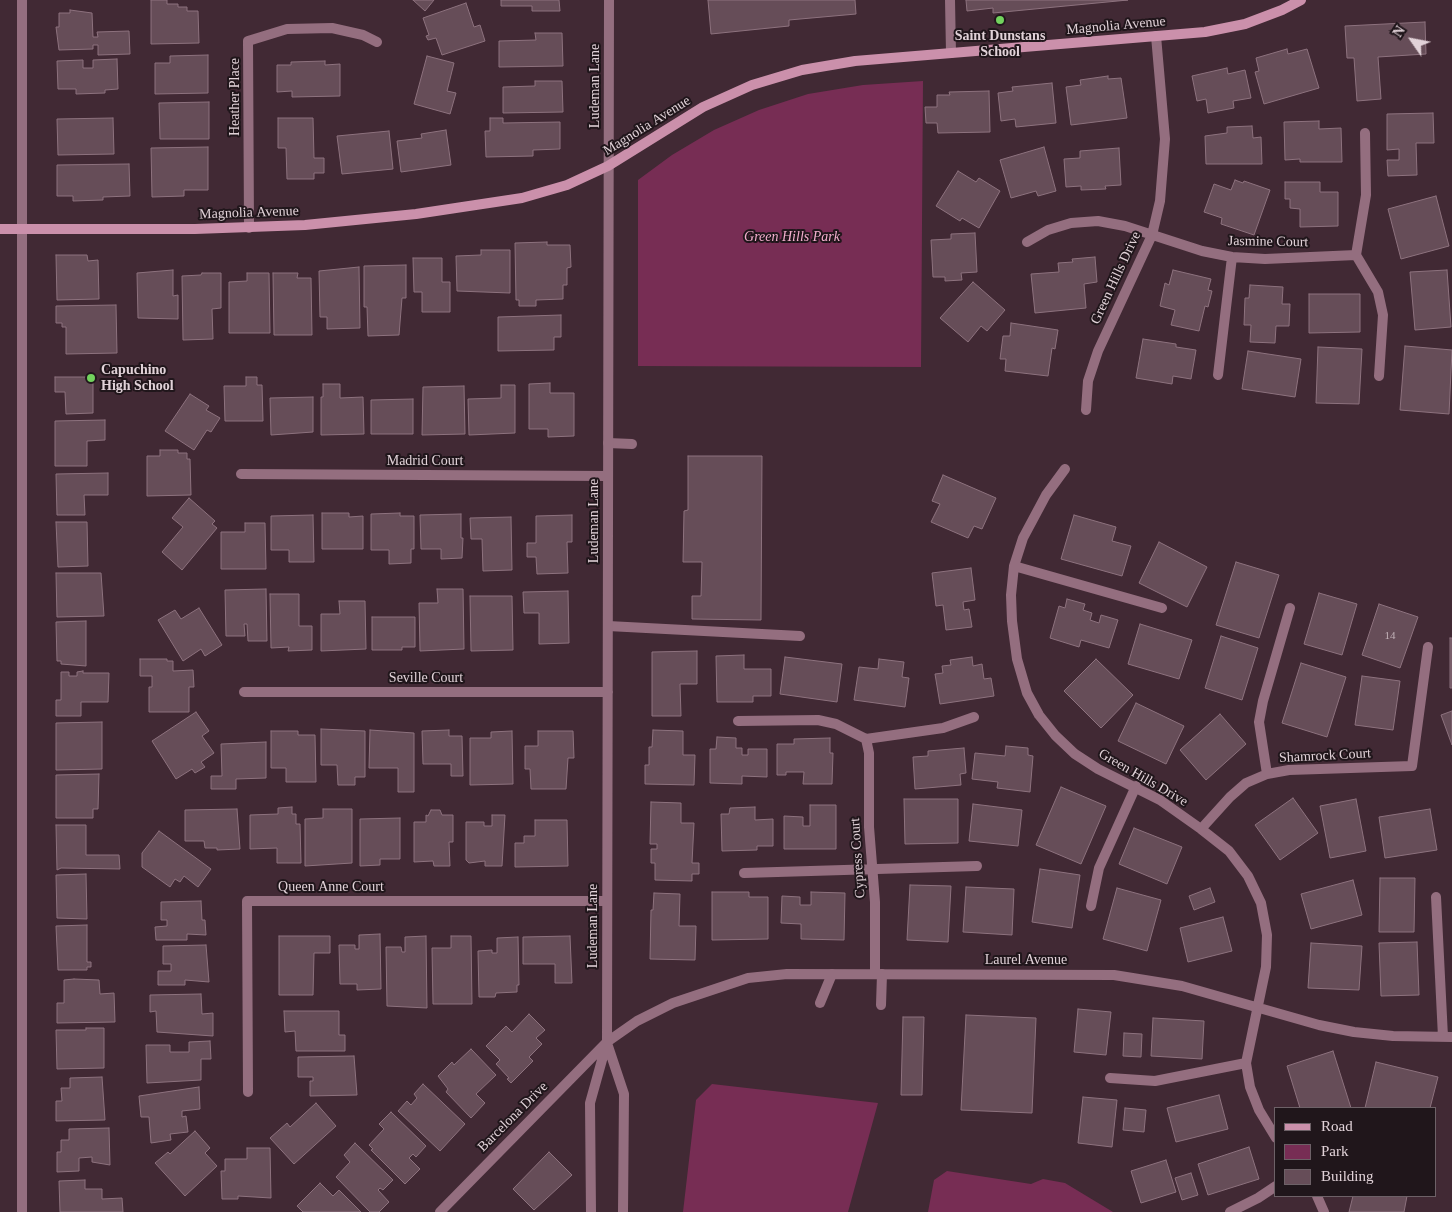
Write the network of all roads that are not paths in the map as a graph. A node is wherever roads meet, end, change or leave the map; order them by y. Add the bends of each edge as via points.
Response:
1 (22, 0) edge
2 (609, 0) edge
3 (950, 0) edge
4 (1301, 0) edge
5 (1156, 36) junction
6 (377, 42) dead end
7 (951, 53) junction
8 (1365, 133) dead end
9 (608, 166) junction
10 (249, 228) junction
11 (0, 229) edge
12 (22, 230) junction
13 (1152, 235) junction
14 (1027, 242) dead end
15 (1356, 255) junction
16 (1232, 257) junction
17 (1218, 375) dead end
18 (1379, 376) dead end
19 (1086, 410) dead end
20 (608, 443) junction
21 (632, 444) dead end
22 (1065, 469) dead end
23 (241, 474) dead end
24 (608, 476) junction
25 (1014, 566) junction
26 (1162, 608) dead end
27 (1290, 608) dead end
28 (608, 626) junction
29 (800, 636) dead end
30 (1428, 647) dead end
31 (244, 692) dead end
32 (608, 692) junction
33 (974, 717) dead end
34 (738, 721) dead end
35 (866, 739) junction
36 (1267, 774) junction
37 (1136, 786) junction
38 (1201, 829) junction
39 (977, 866) dead end
40 (873, 869) junction
41 (744, 873) dead end
42 (1436, 897) dead end
43 (606, 901) junction
44 (1091, 906) dead end
45 (832, 974) junction
46 (878, 974) junction
47 (820, 1003) dead end
48 (881, 1005) dead end
49 (1258, 1008) junction
50 (1448, 1037) edge
51 (607, 1042) junction
52 (1246, 1063) junction
53 (1110, 1078) dead end
54 (248, 1092) dead end
55 (1274, 1135) edge
56 (1274, 1187) edge
57 (1317, 1197) edge
58 (22, 1212) edge
59 (440, 1212) edge
60 (591, 1212) edge
61 (623, 1212) edge
62 (1230, 1212) edge
63 (1324, 1212) edge

1 - 12 street
2 - 9 street, Ludeman Lane
3 - 7 street
4 - 5 main road, Magnolia Avenue via 1245,24 1205,32
5 - 7 main road, Magnolia Avenue
5 - 13 street, Green Hills Drive via 1165,139 1160,201
6 - 10 street, Heather Place via 363,35 332,28 287,29 248,41
7 - 9 main road, Magnolia Avenue via 838,64 802,70 752,85 703,107
8 - 15 street via 1366,195
9 - 10 main road, Magnolia Avenue via 567,185 522,198 389,217
9 - 20 street, Ludeman Lane
10 - 12 main road, Magnolia Avenue
11 - 12 main road, Magnolia Avenue
12 - 58 street
13 - 14 street, Jasmine Court via 1098,221 1071,223 1048,230
13 - 16 street, Jasmine Court
13 - 19 street, Green Hills Drive via 1098,350 1088,381
15 - 16 street, Jasmine Court via 1265,259
15 - 18 street via 1378,292 1383,315
16 - 17 street
20 - 21 street
20 - 24 street, Ludeman Lane
22 - 25 street, Green Hills Drive via 1046,495
23 - 24 street, Madrid Court
24 - 28 street, Ludeman Lane
25 - 26 street
25 - 37 street, Green Hills Drive via 1012,621 1017,659 1027,693 1055,735 1075,754 1098,769
27 - 36 street via 1262,701 1259,722
28 - 29 street
28 - 32 street, Ludeman Lane
30 - 36 street, Shamrock Court via 1412,766 1289,770
31 - 32 street, Seville Court
32 - 43 street, Ludeman Lane
33 - 35 street via 943,728
34 - 35 street via 818,720 836,724
35 - 40 street, Cypress Court
36 - 38 street, Shamrock Court via 1246,783
37 - 38 street, Green Hills Drive
37 - 44 street via 1099,868
38 - 49 street, Green Hills Drive via 1234,858 1248,876 1260,903 1267,935 1266,967
39 - 40 street
40 - 41 street
40 - 46 street, Cypress Court
42 - 50 street
43 - 51 street, Ludeman Lane
43 - 54 street, Queen Anne Court via 247,901
45 - 46 street, Laurel Avenue
45 - 47 street
45 - 51 street, Laurel Avenue via 748,978 710,989 637,1021
46 - 48 street, Cypress Court
46 - 49 street, Laurel Avenue via 1114,975 1182,986
49 - 50 street, Laurel Avenue via 1354,1032
49 - 52 street, Green Hills Drive
51 - 59 street, Barcelona Drive
51 - 60 street, Ludeman Lane via 590,1103
51 - 61 street, Ludeman Lane via 624,1094
52 - 53 street via 1155,1080
52 - 55 street, Green Hills Drive via 1250,1087
56 - 62 street
57 - 63 street

